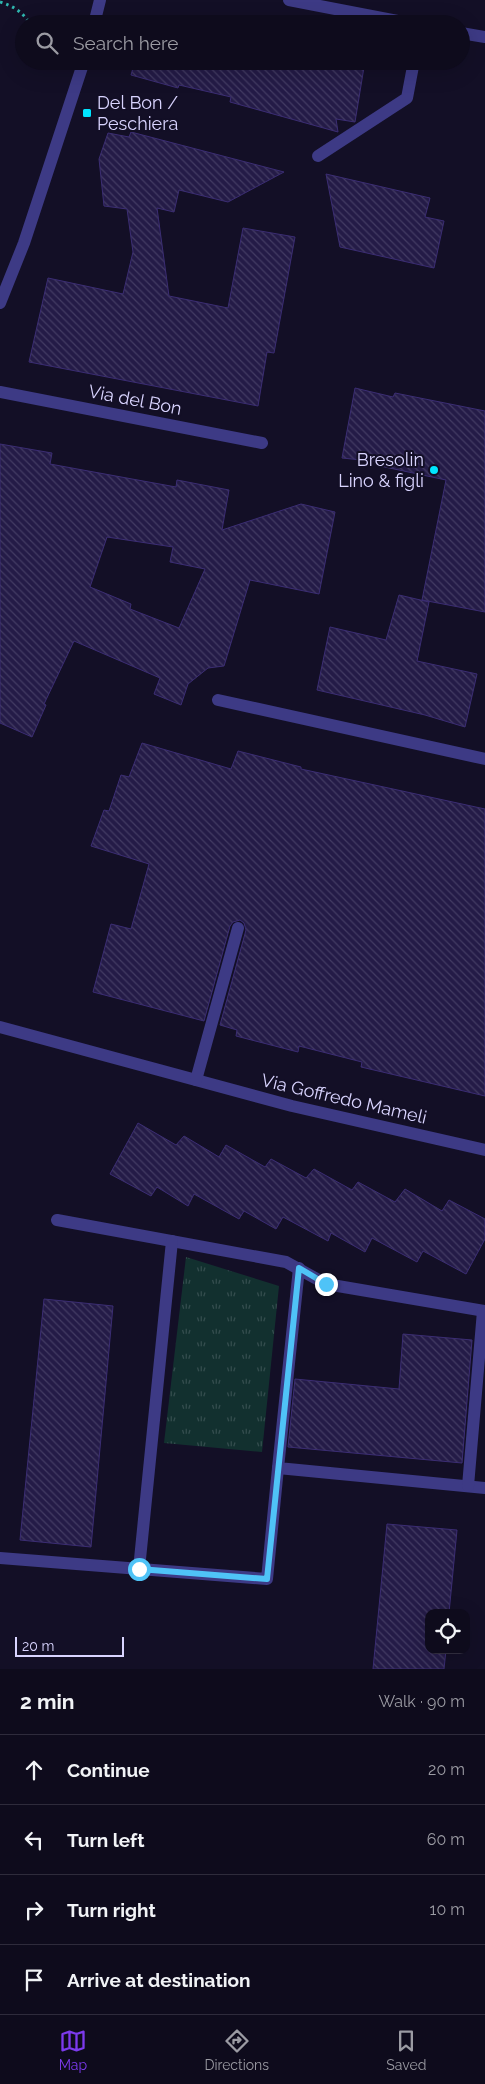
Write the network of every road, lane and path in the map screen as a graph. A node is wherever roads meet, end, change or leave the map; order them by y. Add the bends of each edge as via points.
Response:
1 (100, 0) edge
2 (289, 0) edge
3 (0, 2) edge
4 (24, 15) edge
5 (96, 15) edge
6 (366, 15) edge
7 (470, 34) edge
8 (485, 37) edge
9 (81, 70) edge
10 (412, 70) edge
11 (318, 156) dead end
12 (0, 303) edge
13 (0, 392) edge
14 (262, 443) dead end
15 (218, 700) dead end
16 (485, 759) edge
17 (238, 928) dead end
18 (0, 1027) edge
19 (196, 1080) junction
20 (485, 1150) edge
21 (57, 1220) dead end
22 (172, 1241) junction
23 (299, 1268) junction
24 (484, 1311) edge
25 (278, 1468) junction
26 (468, 1486) junction
27 (485, 1488) edge
28 (0, 1558) edge
29 (139, 1569) junction

1 - 5 street
2 - 6 street
3 - 4 path
7 - 8 street
9 - 12 street via 30,226
10 - 11 street via 407,98
13 - 14 street, Via del Bon
15 - 16 street
17 - 19 street
18 - 19 street, Via Goffredo Mameli
19 - 20 street, Via Goffredo Mameli via 292,1106
21 - 22 street
22 - 23 street via 286,1262
22 - 29 street
23 - 24 street via 326,1284
23 - 25 street
24 - 26 street
25 - 26 street
25 - 29 street via 267,1579
26 - 27 street
28 - 29 street

